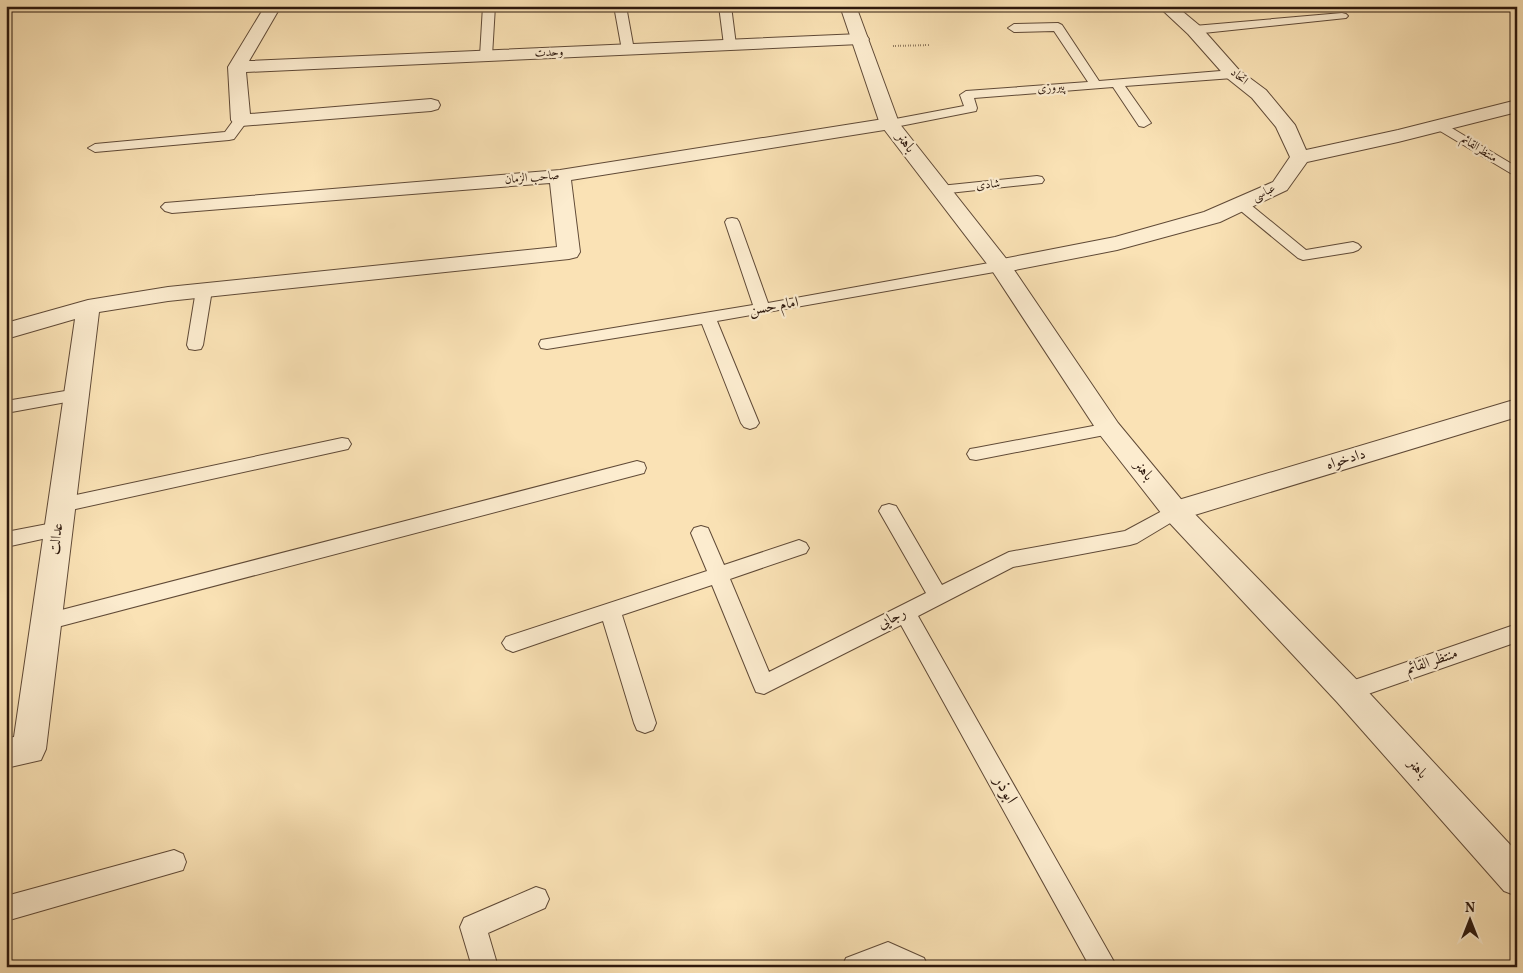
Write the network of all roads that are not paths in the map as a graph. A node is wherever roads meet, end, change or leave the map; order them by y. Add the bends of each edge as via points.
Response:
1 (273, 6) edge
2 (489, 6) edge
3 (620, 6) edge
4 (725, 6) edge
5 (848, 6) edge
6 (1166, 6) edge
7 (1342, 16) dead end
8 (1014, 28) dead end
9 (1194, 30) junction
10 (862, 43) junction
11 (730, 45) junction
12 (628, 50) junction
13 (486, 56) junction
14 (237, 67) junction
15 (1233, 74) junction
16 (1116, 83) junction
17 (1096, 85) junction
18 (431, 105) dead end
19 (1517, 106) edge
20 (241, 120) junction
21 (1144, 123) dead end
22 (890, 124) junction
23 (1440, 125) junction
24 (95, 148) dead end
25 (1300, 157) junction
26 (1517, 173) edge
27 (560, 176) junction
28 (1037, 180) dead end
29 (940, 190) junction
30 (1241, 204) junction
31 (172, 207) dead end
32 (732, 222) dead end
33 (1353, 247) dead end
34 (1000, 266) junction
35 (204, 290) junction
36 (88, 307) junction
37 (762, 309) junction
38 (708, 318) junction
39 (6, 331) edge
40 (547, 344) dead end
41 (194, 345) dead end
42 (77, 395) junction
43 (6, 407) edge
44 (1515, 411) edge
45 (750, 423) dead end
46 (1109, 429) junction
47 (342, 444) dead end
48 (976, 454) dead end
49 (637, 468) dead end
50 (889, 511) dead end
51 (1175, 511) junction
52 (60, 517) junction
53 (701, 533) dead end
54 (6, 540) edge
55 (799, 548) dead end
56 (719, 576) junction
57 (938, 596) junction
58 (611, 612) junction
59 (905, 613) junction
60 (46, 622) junction
61 (1517, 633) edge
62 (513, 643) dead end
63 (1348, 692) junction
64 (645, 723) dead end
65 (6, 753) edge
66 (174, 862) dead end
67 (1517, 880) edge
68 (536, 899) dead end
69 (6, 909) edge
70 (485, 967) edge
71 (855, 967) edge
72 (915, 967) edge
73 (1104, 967) edge

1 - 14 street
2 - 13 lane
3 - 12 lane
4 - 11 lane
5 - 10 street, باهنر
6 - 9 street, اتحاد
7 - 9 lane
8 - 17 lane via 1058,27
9 - 15 street, اتحاد
10 - 11 street, وحدت
10 - 22 street, باهنر
11 - 12 street, وحدت
12 - 13 street, وحدت
13 - 14 street, وحدت
14 - 20 street
15 - 16 lane, پیروزی
15 - 25 street, اتحاد via 1259,94 1285,125
16 - 17 lane, پیروزی
16 - 21 lane
17 - 22 lane, پیروزی via 966,95 971,108
18 - 20 street
19 - 23 street
20 - 24 lane via 229,136
22 - 27 street, صاحب الزمان
22 - 29 street, باهنر
23 - 25 street
23 - 26 lane, منتظرالقائم
25 - 30 street, عباسی via 1280,186
27 - 31 street, صاحب الزمان
27 - 35 street via 569,252
28 - 29 lane, شادی
29 - 34 street, باهنر
30 - 33 lane via 1303,255
30 - 34 street, عباسی via 1212,218 1117,243
32 - 37 lane
34 - 37 lane, امام حسن
34 - 46 street, باهنر
35 - 36 street
35 - 41 lane
36 - 39 street
36 - 42 street, عدالت
37 - 38 lane, امام حسن
38 - 40 lane, امام حسن
38 - 45 lane
42 - 43 lane
42 - 52 street, عدالت
44 - 51 street, دادخواه
46 - 48 lane
46 - 51 street, باهنر
47 - 52 lane
49 - 60 lane
50 - 57 lane
51 - 57 lane, رجایی via 1130,538 1009,560
51 - 63 street, باهنر
52 - 54 lane
52 - 60 street, عدالت
53 - 56 lane, رجایی
55 - 56 lane
56 - 58 lane
56 - 59 lane, رجایی via 764,685
57 - 59 lane, رجایی
58 - 62 lane
58 - 64 lane
59 - 73 lane, ابوذر
60 - 65 street, عدالت via 29,749
61 - 63 lane, منتظر القائم
63 - 67 street, باهنر
66 - 69 lane
68 - 70 lane via 473,927
71 - 72 lane via 888,955

